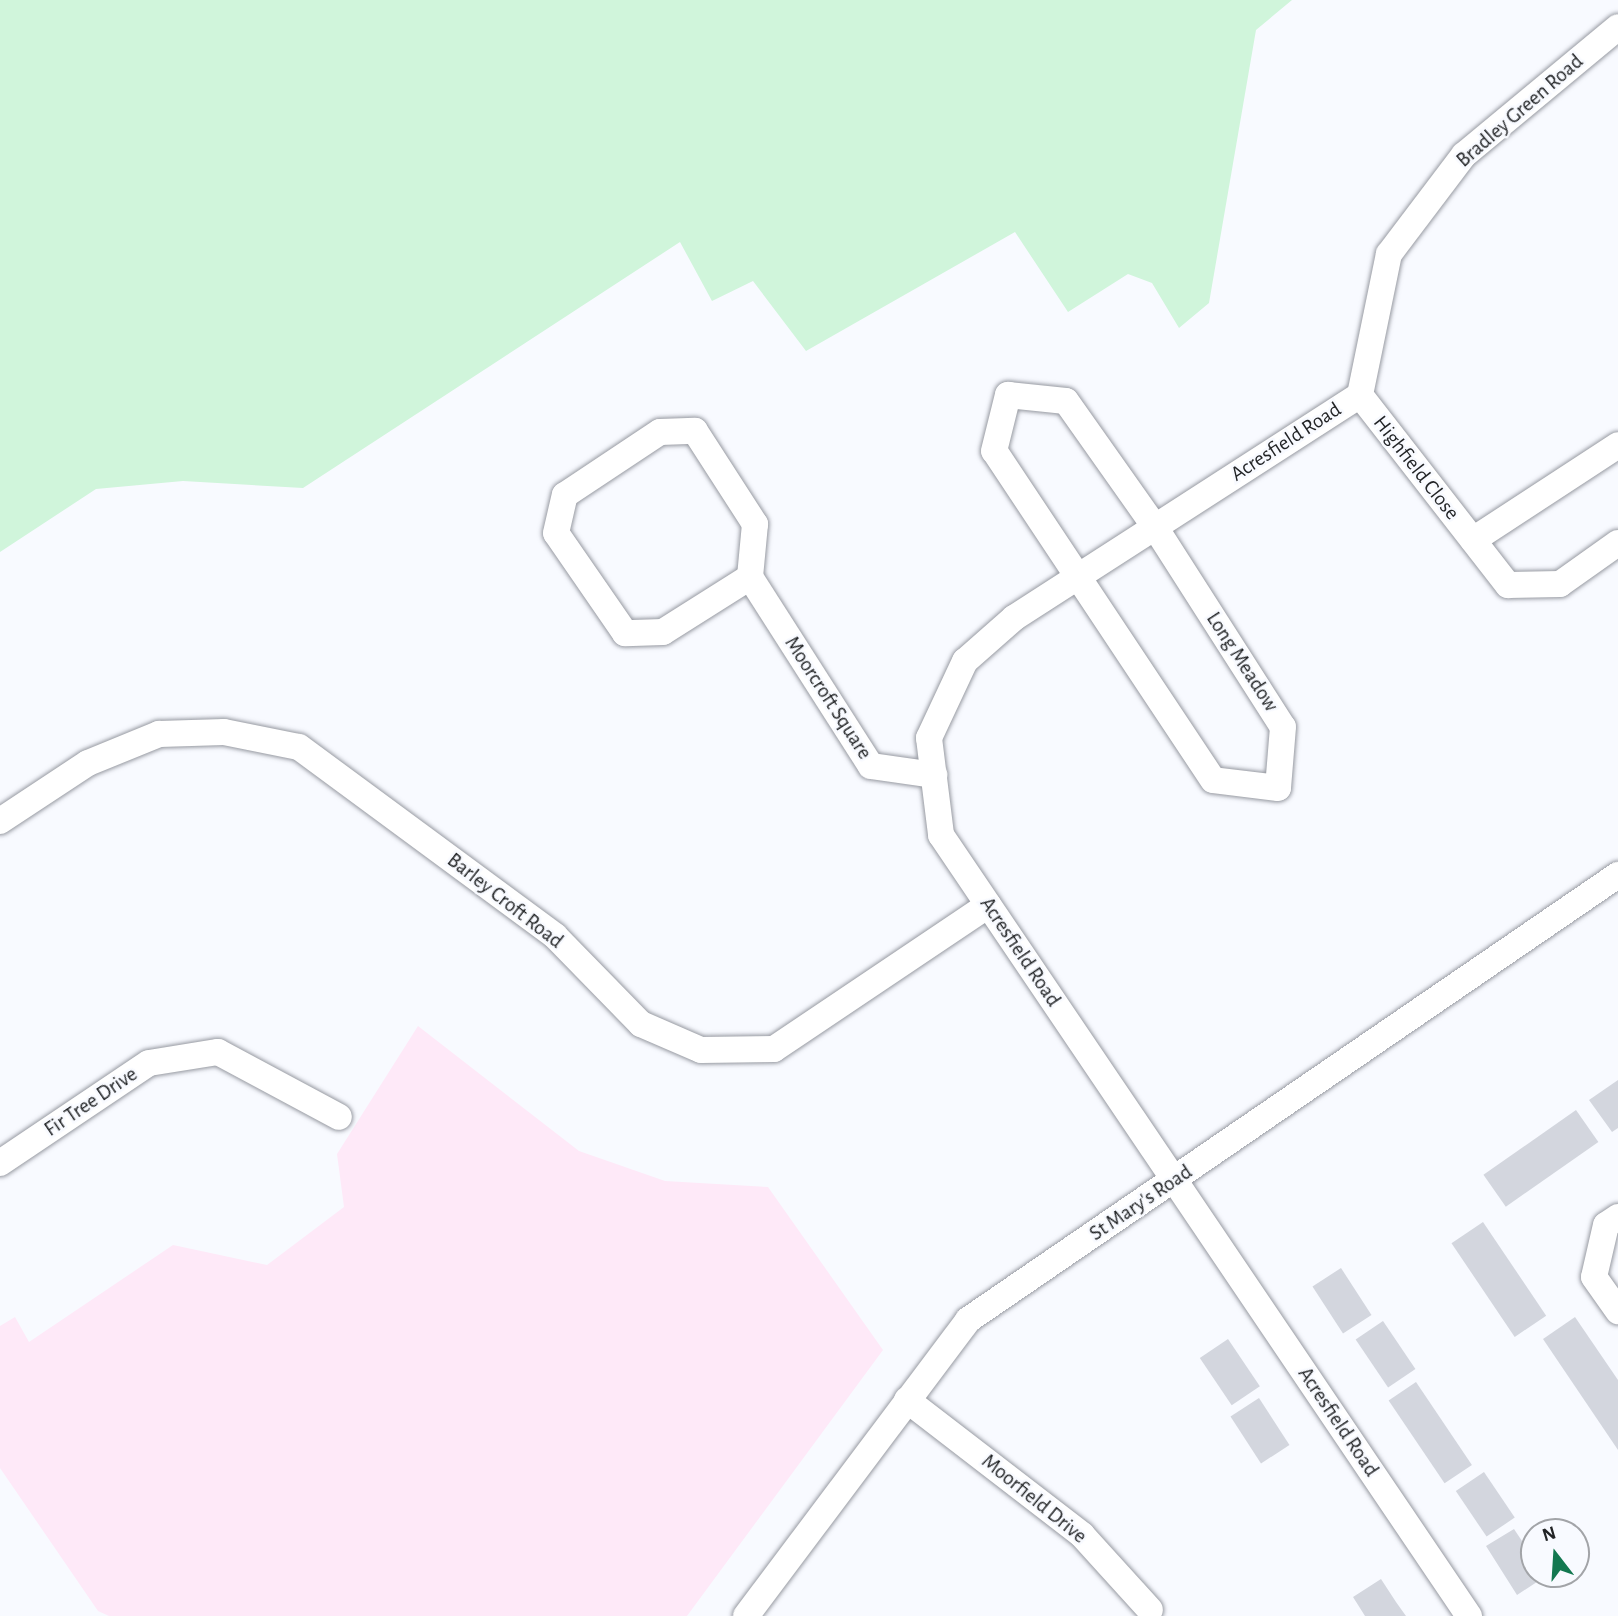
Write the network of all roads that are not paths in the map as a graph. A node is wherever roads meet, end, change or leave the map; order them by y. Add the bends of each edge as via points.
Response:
1 (1618, 27) edge
2 (1360, 395) junction
3 (1618, 445) edge
4 (1155, 527) junction
5 (1474, 540) junction
6 (1618, 543) edge
7 (1077, 577) junction
8 (750, 578) junction
9 (934, 775) junction
10 (0, 821) edge
11 (1618, 875) edge
12 (988, 905) junction
13 (339, 1116) dead end
14 (0, 1163) edge
15 (1174, 1180) junction
16 (1618, 1217) edge
17 (1618, 1311) edge
18 (907, 1400) junction
19 (1150, 1610) dead end
20 (746, 1616) edge
21 (1469, 1616) edge

1 - 2 street, Bradley Green Road via 1464,155 1389,254
2 - 4 street, Acresfield Road
2 - 5 street, Highfield Close
3 - 5 street, Highfield Close
4 - 7 street, Acresfield Road
4 - 7 street, Long Meadow via 1066,401 1008,395 994,451
4 - 7 street, Long Meadow via 1283,727 1278,788 1213,780
5 - 6 street, Highfield Close via 1508,585 1560,583
7 - 9 street, Acresfield Road via 1014,618 965,661 929,738
8 - 8 street via 663,632 625,633 556,533 565,495 660,432 695,431 755,524
8 - 9 street, Moorcroft Square via 870,766
9 - 12 street, Acresfield Road via 941,835
10 - 12 street, Barley Croft Road via 88,763 159,734 224,732 299,747 555,936 641,1024 701,1050 774,1049
11 - 15 street, St Mary's Road
12 - 15 street, Acresfield Road
13 - 14 street, Fir Tree Drive via 218,1052 149,1063
15 - 18 street, St Mary's Road via 968,1320
15 - 21 street, Acresfield Road
16 - 17 street via 1606,1225 1594,1277
18 - 19 street, Moorfield Drive via 1082,1535
18 - 20 street, St Mary's Road

